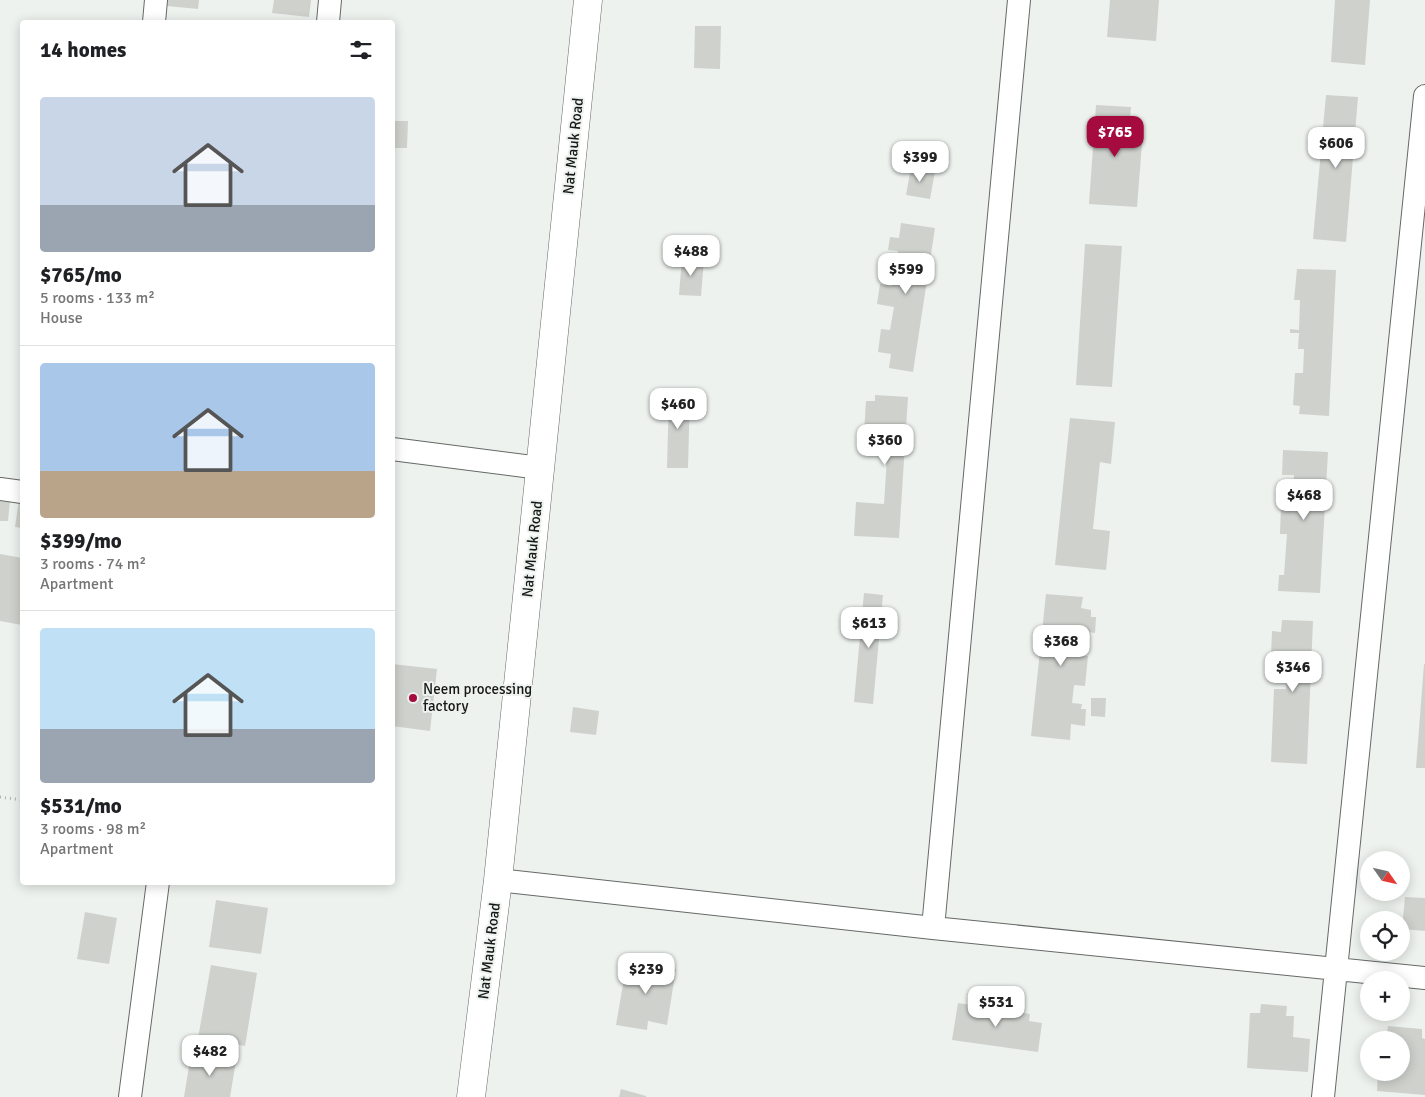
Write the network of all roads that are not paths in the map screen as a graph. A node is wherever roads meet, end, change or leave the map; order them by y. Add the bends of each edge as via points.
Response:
1 (156, 0) edge
2 (330, 0) edge
3 (588, 0) edge
4 (1018, 0) edge
5 (154, 20) edge
6 (328, 20) edge
7 (1425, 96) edge
8 (395, 449) edge
9 (540, 468) junction
10 (0, 489) edge
11 (20, 492) edge
12 (498, 880) junction
13 (158, 885) edge
14 (933, 928) junction
15 (1336, 968) junction
16 (1425, 978) edge
17 (130, 1097) edge
18 (471, 1097) edge
19 (1323, 1097) edge

1 - 5 street
2 - 6 street
3 - 9 highway, Nat Mauk Road
4 - 14 street
7 - 15 street
8 - 9 street
9 - 12 highway, Nat Mauk Road
10 - 11 street
12 - 14 street
12 - 18 highway, Nat Mauk Road
13 - 17 street
14 - 15 street
15 - 16 street
15 - 19 street

